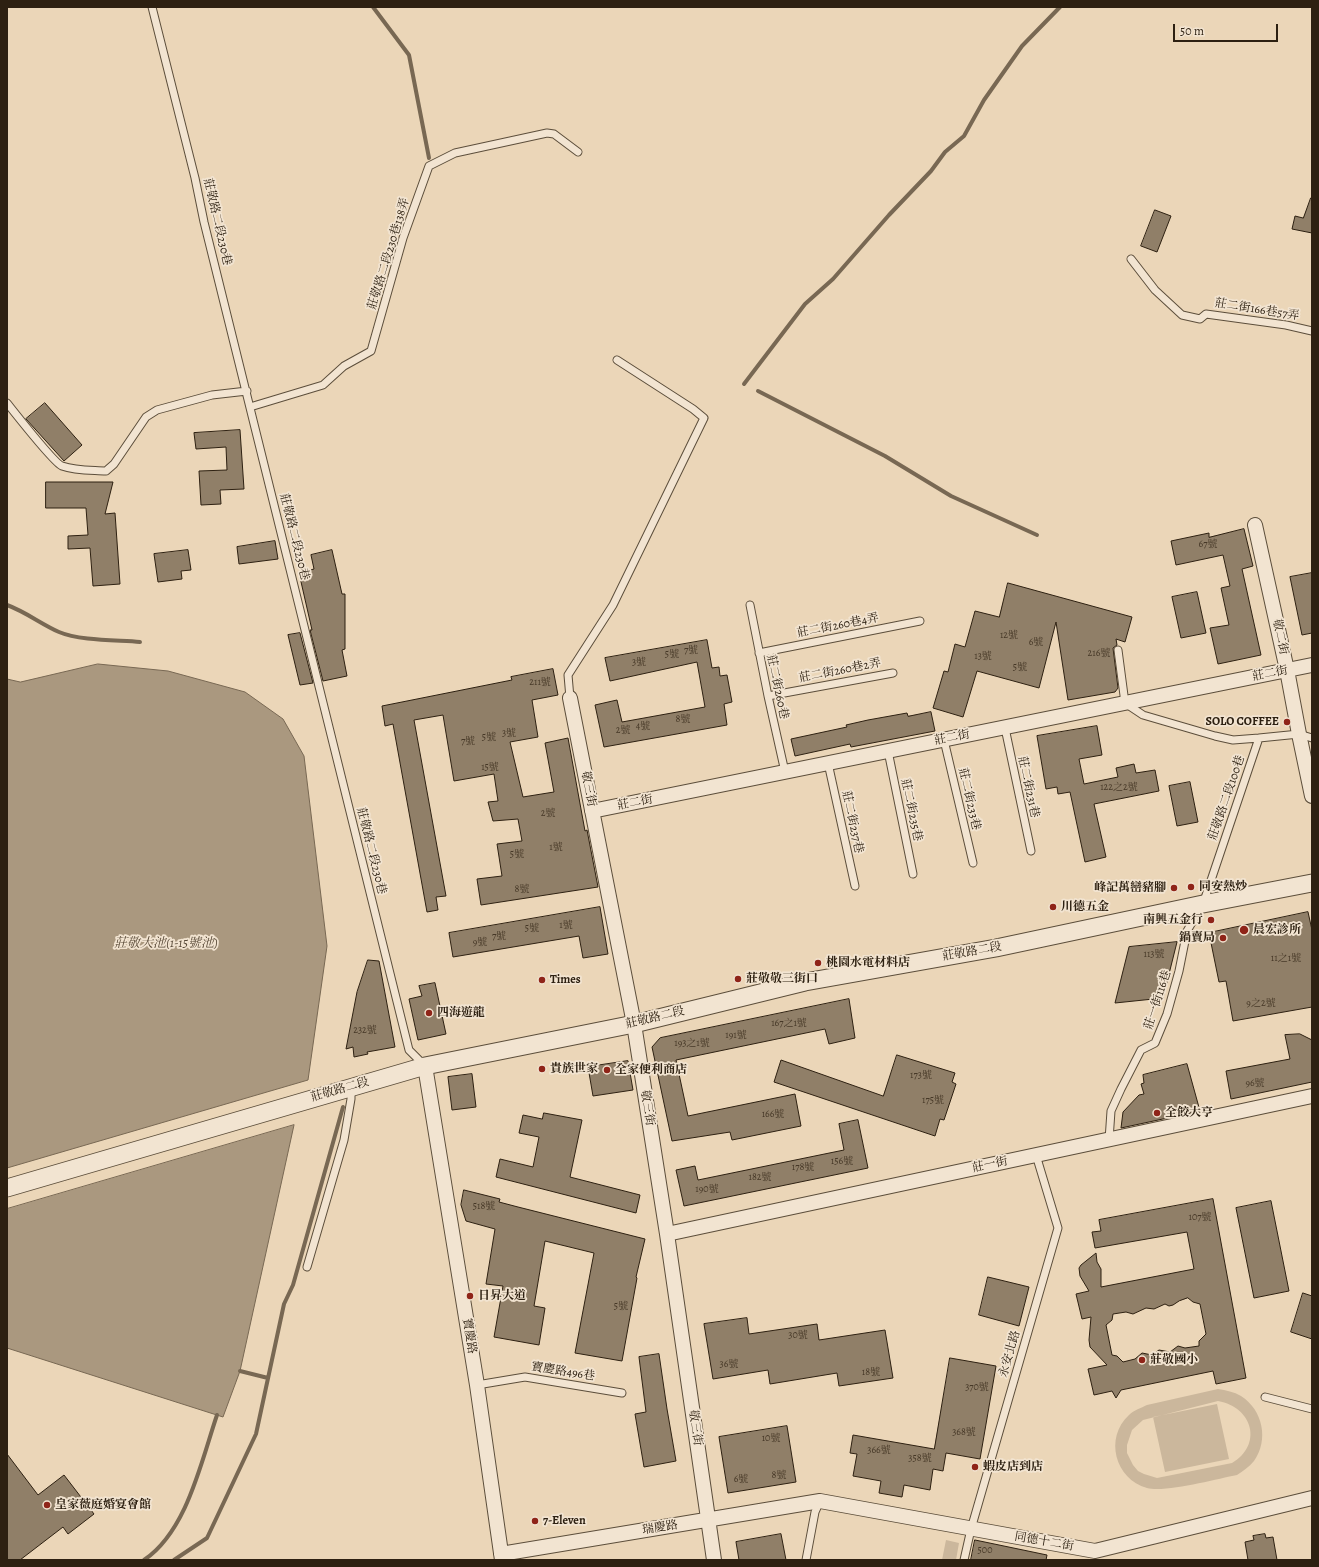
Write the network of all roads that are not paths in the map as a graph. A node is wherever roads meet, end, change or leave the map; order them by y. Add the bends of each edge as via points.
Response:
1 (152, 7) edge
2 (578, 152) dead end
3 (1131, 259) dead end
4 (1312, 330) edge
5 (617, 360) dead end
6 (247, 391) junction
7 (7, 403) edge
8 (250, 406) junction
9 (1255, 525) dead end
10 (750, 605) dead end
11 (920, 621) dead end
12 (1118, 650) dead end
13 (759, 653) junction
14 (1312, 665) edge
15 (1287, 670) junction
16 (893, 673) dead end
17 (768, 696) junction
18 (570, 698) joint
19 (1125, 703) junction
20 (1004, 728) junction
21 (1305, 736) edge
22 (1259, 738) junction
23 (944, 740) junction
24 (888, 751) junction
25 (828, 763) junction
26 (785, 772) junction
27 (1312, 796) edge
28 (592, 811) junction
29 (1031, 851) dead end
30 (973, 863) dead end
31 (913, 874) dead end
32 (1312, 883) edge
33 (855, 886) dead end
34 (1203, 904) junction
35 (634, 1024) junction
36 (425, 1066) junction
37 (350, 1087) junction
38 (1312, 1096) edge
39 (1109, 1140) junction
40 (1036, 1155) junction
41 (7, 1188) edge
42 (667, 1234) junction
43 (307, 1267) dead end
44 (476, 1386) junction
45 (622, 1393) dead end
46 (1265, 1397) dead end
47 (1312, 1409) edge
48 (1312, 1498) edge
49 (820, 1501) junction
50 (708, 1520) junction
51 (971, 1529) junction
52 (1096, 1556) edge
53 (502, 1557) edge
54 (714, 1560) edge
55 (806, 1560) edge
56 (964, 1560) edge

1 - 6 lane, 莊敬路二段230巷
2 - 8 lane, 莊敬路二段230巷138弄 via 554,134 547,133 455,153 429,166 403,238 371,351 344,366 323,385
3 - 4 lane, 莊二街166巷57弄 via 1154,290 1182,315 1200,320 1206,314
5 - 18 lane via 704,418 613,605 568,675
6 - 7 lane via 212,396 156,410 146,417 114,464 106,471 61,466
6 - 8 lane, 莊敬路二段230巷
8 - 36 lane, 莊敬路二段230巷 via 409,1050
9 - 15 street, 敬二街
10 - 13 lane, 莊二街260巷
11 - 13 lane, 莊二街260巷4弄
12 - 19 lane
13 - 17 lane, 莊二街260巷
14 - 15 street, 莊二街
15 - 19 street, 莊二街
15 - 21 street, 敬二街
16 - 17 lane, 莊二街260巷2弄
17 - 26 lane, 莊二街260巷
18 - 28 street, 敬三街
19 - 20 street, 莊二街
19 - 22 lane via 1143,715 1215,736 1233,740
20 - 23 street, 莊二街
20 - 29 lane, 莊二街231巷
21 - 22 lane
21 - 27 street, 敬二街
22 - 34 lane, 莊敬路二段100巷
23 - 24 street, 莊二街
23 - 30 lane, 莊二街233巷
24 - 25 street, 莊二街
24 - 31 lane, 莊二街235巷
25 - 26 street, 莊二街
25 - 33 lane, 莊二街237巷
26 - 28 street, 莊二街
28 - 35 street, 敬三街
32 - 34 street, 莊敬路二段
34 - 35 street, 莊敬路二段 via 996,948 805,982
34 - 39 lane, 莊一街116巷 via 1187,931 1167,1014 1155,1042 1141,1050 1111,1111
35 - 36 street, 莊敬路二段
35 - 42 street, 敬三街
36 - 37 street, 莊敬路二段
36 - 44 street, 寶慶路
37 - 41 street, 莊敬路二段
37 - 43 lane via 352,1099 344,1140
38 - 39 street, 莊一街
39 - 40 street, 莊一街
40 - 42 street, 莊一街
40 - 51 lane, 永安北路 via 1058,1228
42 - 50 street, 敬三街
44 - 45 lane, 寶慶路496巷 via 525,1377
44 - 53 street, 寶慶路
46 - 47 lane
48 - 52 street, 同德十二街
49 - 50 street, 瑞慶路
49 - 51 street, 同德十二街
49 - 55 lane via 815,1512
50 - 53 street, 瑞慶路
50 - 54 street, 敬三街
51 - 52 street, 同德十二街
51 - 56 lane, 永安北路

